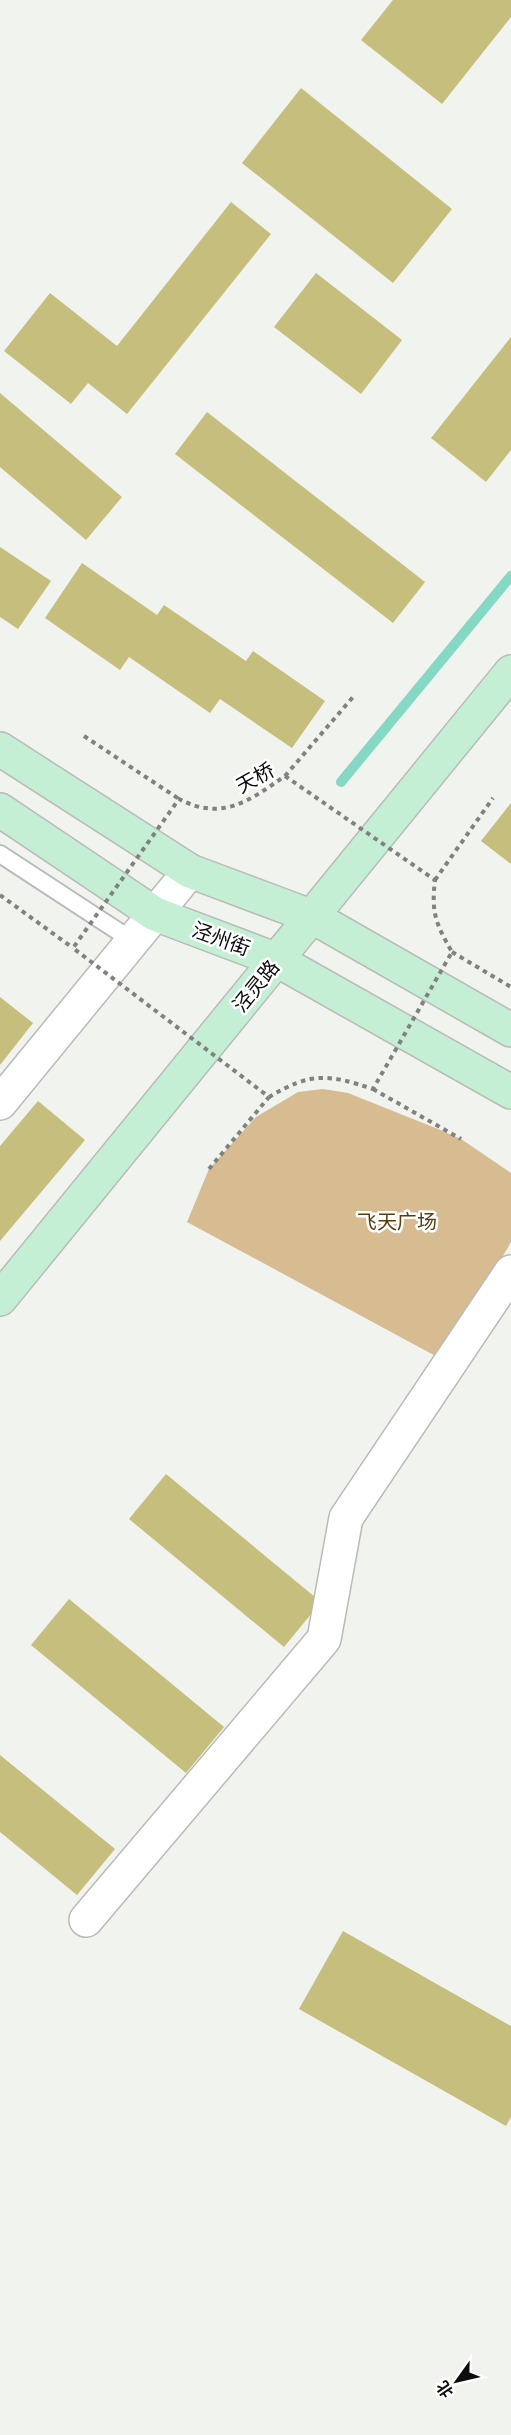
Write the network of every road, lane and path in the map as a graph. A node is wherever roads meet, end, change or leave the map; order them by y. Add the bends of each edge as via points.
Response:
1 (511, 672) edge
2 (353, 697) dead end
3 (84, 736) dead end
4 (0, 749) edge
5 (285, 776) junction
6 (493, 798) dead end
7 (179, 799) junction
8 (0, 810) edge
9 (0, 854) edge
10 (190, 871) junction
11 (435, 880) junction
12 (0, 895) edge
13 (155, 914) junction
14 (313, 916) junction
15 (133, 941) junction
16 (73, 948) junction
17 (452, 952) junction
18 (277, 960) junction
19 (511, 987) edge
20 (511, 1030) edge
21 (373, 1089) junction
22 (511, 1092) edge
23 (269, 1097) junction
24 (0, 1103) edge
25 (461, 1139) dead end
26 (209, 1168) dead end
27 (511, 1272) edge
28 (0, 1299) edge
29 (86, 1920) dead end

1 - 14 main road, 泾灵路
2 - 5 path
3 - 7 path, 天桥
4 - 10 main road
5 - 7 path, 天桥, bridge via 242,804 218,810 195,808
5 - 11 path, 天桥, bridge
6 - 11 path
7 - 16 path, bridge
8 - 13 main road, 泾州街
9 - 15 lane
10 - 13 street
10 - 14 main road
11 - 17 path, bridge via 432,904
12 - 16 path
13 - 15 street
13 - 18 main road, 泾州街
14 - 18 main road, 泾灵路
14 - 20 main road
15 - 24 street
16 - 23 path, bridge
17 - 19 path
17 - 21 path, bridge
18 - 22 main road, 泾州街
18 - 28 main road, 泾灵路
21 - 23 path, bridge via 343,1079 316,1077 293,1083
21 - 25 path
23 - 26 path
27 - 29 street via 346,1518 324,1639

